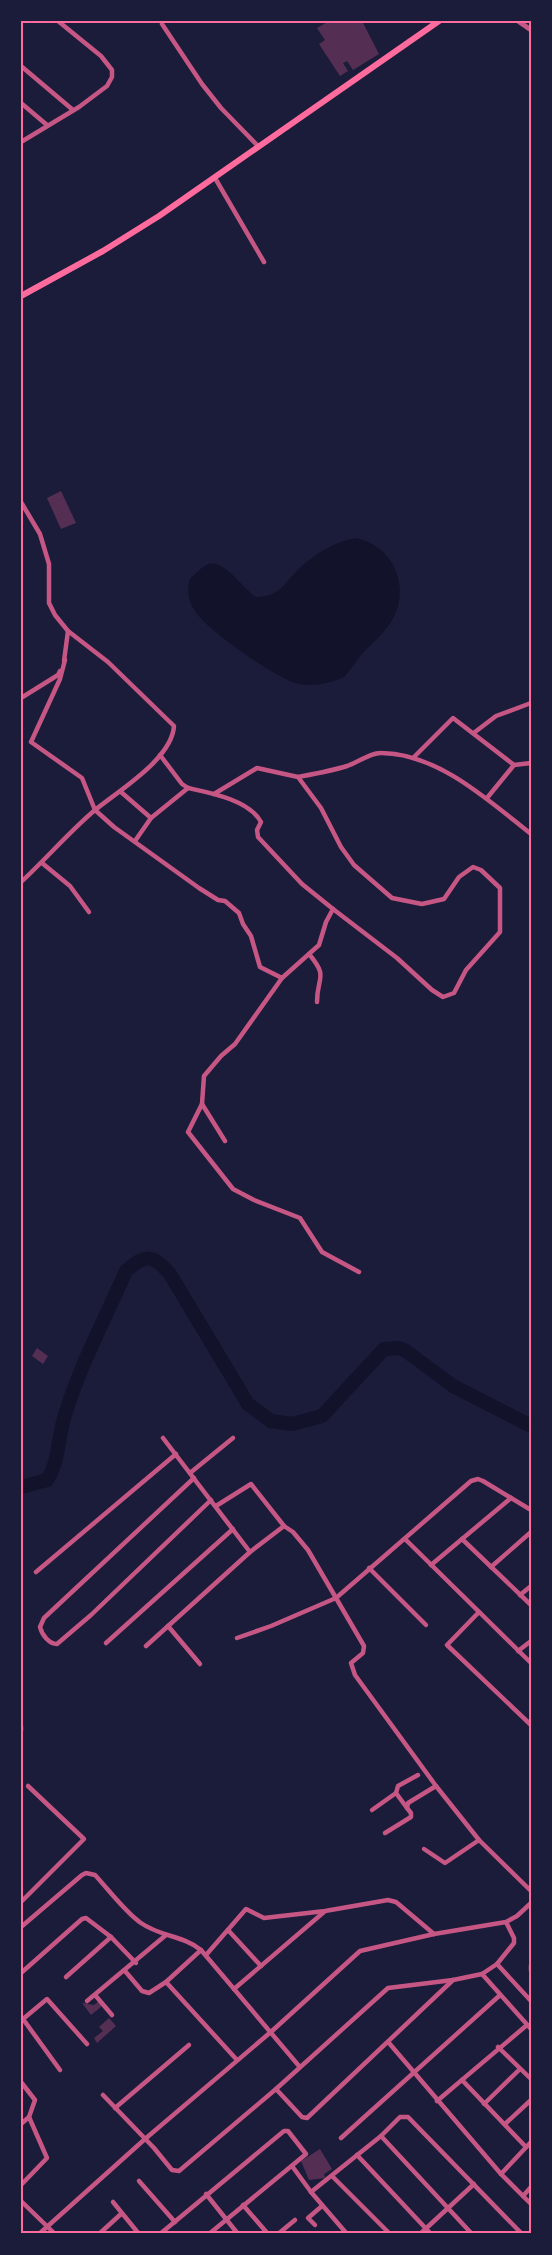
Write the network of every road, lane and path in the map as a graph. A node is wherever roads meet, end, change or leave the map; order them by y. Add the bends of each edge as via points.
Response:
1 (439, 21) edge
2 (518, 21) edge
3 (60, 22) edge
4 (162, 24) dead end
5 (531, 30) edge
6 (21, 66) edge
7 (21, 103) edge
8 (73, 110) junction
9 (47, 125) junction
10 (21, 142) edge
11 (258, 148) junction
12 (215, 178) junction
13 (264, 262) dead end
14 (21, 296) edge
15 (21, 502) edge
16 (68, 631) junction
17 (65, 660) junction
18 (21, 698) edge
19 (531, 703) edge
20 (475, 732) junction
21 (160, 755) junction
22 (413, 758) junction
23 (531, 763) edge
24 (514, 765) junction
25 (298, 777) junction
26 (188, 788) junction
27 (120, 792) junction
28 (214, 794) junction
29 (487, 798) junction
30 (95, 810) junction
31 (151, 818) junction
32 (531, 834) edge
33 (135, 841) junction
34 (42, 863) junction
35 (21, 882) edge
36 (333, 909) junction
37 (89, 912) dead end
38 (309, 954) junction
39 (282, 978) junction
40 (317, 1002) dead end
41 (202, 1104) junction
42 (225, 1140) dead end
43 (358, 1272) dead end
44 (163, 1438) dead end
45 (233, 1438) dead end
46 (176, 1454) junction
47 (190, 1472) junction
48 (194, 1478) junction
49 (511, 1498) junction
50 (211, 1500) junction
51 (216, 1506) junction
52 (531, 1510) edge
53 (284, 1526) junction
54 (233, 1529) junction
55 (531, 1532) edge
56 (405, 1539) junction
57 (462, 1539) junction
58 (250, 1552) junction
59 (431, 1565) junction
60 (491, 1567) junction
61 (369, 1568) junction
62 (36, 1572) dead end
63 (531, 1586) edge
64 (520, 1595) junction
65 (336, 1598) junction
66 (531, 1605) edge
67 (479, 1612) junction
68 (168, 1626) junction
69 (426, 1626) dead end
70 (237, 1638) dead end
71 (531, 1641) edge
72 (106, 1643) dead end
73 (146, 1646) dead end
74 (518, 1651) junction
75 (531, 1663) edge
76 (200, 1664) dead end
77 (531, 1725) edge
78 (21, 1726) edge
79 (21, 1730) edge
80 (418, 1775) dead end
81 (28, 1786) dead end
82 (436, 1786) junction
83 (396, 1792) junction
84 (406, 1808) junction
85 (372, 1810) dead end
86 (386, 1833) dead end
87 (479, 1840) junction
88 (424, 1849) dead end
89 (531, 1891) edge
90 (21, 1902) edge
91 (531, 1903) edge
92 (325, 1911) junction
93 (506, 1922) junction
94 (21, 1927) edge
95 (228, 1930) junction
96 (434, 1934) junction
97 (166, 1935) junction
98 (111, 1937) junction
99 (201, 1950) junction
100 (206, 1955) junction
101 (136, 1962) junction
102 (497, 1964) junction
103 (531, 1965) edge
104 (261, 1966) junction
105 (125, 1971) junction
106 (531, 1971) edge
107 (21, 1974) edge
108 (482, 1974) junction
109 (66, 1976) dead end
110 (452, 1980) junction
111 (166, 1982) junction
112 (234, 1989) junction
113 (95, 1995) junction
114 (499, 1996) junction
115 (86, 2001) dead end
116 (531, 2001) edge
117 (112, 2015) dead end
118 (22, 2018) edge
119 (529, 2026) edge
120 (272, 2031) junction
121 (388, 2043) junction
122 (88, 2044) dead end
123 (189, 2045) dead end
124 (498, 2047) junction
125 (237, 2060) junction
126 (300, 2066) junction
127 (520, 2069) junction
128 (60, 2070) dead end
129 (414, 2071) junction
130 (531, 2079) edge
131 (462, 2080) junction
132 (21, 2082) edge
133 (276, 2089) junction
134 (103, 2096) dead end
135 (531, 2100) edge
136 (437, 2101) junction
137 (484, 2104) junction
138 (115, 2108) junction
139 (28, 2117) junction
140 (21, 2124) edge
141 (505, 2124) junction
142 (381, 2136) junction
143 (342, 2138) dead end
144 (145, 2139) junction
145 (531, 2142) edge
146 (526, 2147) junction
147 (357, 2155) junction
148 (292, 2166) junction
149 (501, 2174) junction
150 (332, 2176) junction
151 (139, 2181) dead end
152 (474, 2184) junction
153 (21, 2185) edge
154 (531, 2187) edge
155 (311, 2192) junction
156 (206, 2194) junction
157 (523, 2196) junction
158 (21, 2202) edge
159 (113, 2202) dead end
160 (531, 2204) edge
161 (243, 2205) junction
162 (322, 2206) junction
163 (448, 2207) junction
164 (122, 2214) junction
165 (226, 2219) junction
166 (295, 2220) dead end
167 (175, 2222) junction
168 (315, 2225) dead end
169 (46, 2226) junction
170 (426, 2229) junction
171 (470, 2233) edge
172 (38, 2234) edge
173 (55, 2234) edge
174 (100, 2234) edge
175 (139, 2234) edge
176 (160, 2234) edge
177 (209, 2234) edge
178 (238, 2234) edge
179 (268, 2234) edge
180 (278, 2234) edge
181 (347, 2234) edge
182 (390, 2234) edge
183 (420, 2234) edge
184 (431, 2234) edge
185 (522, 2234) edge

1 - 11 main road
2 - 5 street
3 - 8 street via 101,56 112,70 107,86
4 - 11 street via 202,84
6 - 8 street
7 - 9 street
8 - 9 street
9 - 10 street
11 - 12 main road
12 - 13 street
12 - 14 main road via 103,251
15 - 16 street via 40,534 49,564 49,603 54,615
16 - 17 street
16 - 21 street via 108,662 174,726 174,732
17 - 18 street via 58,675
17 - 30 street via 60,679 31,742 82,778
19 - 20 street via 496,716
20 - 22 street via 454,718
20 - 24 street
21 - 26 street
21 - 27 street
22 - 25 street via 380,752 346,766
22 - 29 street
23 - 24 street
24 - 29 street
25 - 28 street via 257,768
25 - 36 street via 321,808 354,865 392,898 422,904 444,898 459,877 474,867 500,888 500,932 466,970 454,993 444,997
26 - 28 street
26 - 31 street
27 - 30 street
27 - 31 street
28 - 36 street via 234,801 258,816 261,822 258,837 302,884
29 - 32 street
30 - 33 street
30 - 34 street
31 - 33 street
33 - 39 street via 239,913 251,936 260,967
34 - 35 street
34 - 37 street via 70,886
36 - 38 street via 319,945
38 - 39 street
38 - 40 street via 322,974
39 - 41 street via 235,1044 204,1076
41 - 42 street
41 - 43 street via 188,1132 233,1189 300,1218 322,1252
44 - 46 street
45 - 47 street
46 - 47 street
46 - 62 street
47 - 48 street
48 - 50 street
48 - 50 street via 44,1618 41,1631 51,1643 57,1644 92,1615
49 - 52 street
49 - 56 street via 483,1481 474,1480
49 - 57 street
50 - 51 street
51 - 53 street via 250,1484
51 - 54 street
53 - 58 street
53 - 65 street via 308,1550
54 - 58 street
54 - 72 street
55 - 60 street
56 - 59 street
56 - 61 street
57 - 59 street
57 - 60 street
58 - 68 street
59 - 67 street
60 - 64 street
61 - 65 street
61 - 69 street
63 - 64 street
64 - 66 street
65 - 70 street
65 - 82 street via 364,1646 363,1653 351,1663 355,1675
67 - 74 street
67 - 77 street via 446,1645
68 - 73 street
68 - 76 street
71 - 74 street
74 - 75 street
78 - 79 street
80 - 83 street via 401,1783
81 - 90 street via 84,1839
82 - 84 street via 408,1803
82 - 87 street
83 - 84 street
83 - 85 street
84 - 86 street via 411,1817
87 - 88 street via 445,1863
87 - 89 street
91 - 93 street
92 - 95 street via 264,1918 246,1909
92 - 96 street via 388,1900 396,1902
92 - 104 street
93 - 96 street
93 - 102 street via 514,1943
94 - 97 street via 76,1879 90,1873 141,1923
95 - 100 street
95 - 104 street
96 - 120 street via 360,1951
97 - 99 street via 191,1942
97 - 101 street
98 - 101 street
98 - 107 street via 90,1920 82,1919
98 - 109 street
99 - 100 street
99 - 111 street
100 - 112 street
101 - 105 street
102 - 108 street
102 - 116 street
103 - 106 street
104 - 112 street
105 - 111 street via 146,1993
105 - 113 street
108 - 110 street
108 - 114 street
110 - 121 street
110 - 126 street via 388,1988
111 - 125 street
112 - 120 street
113 - 115 street
113 - 117 street
114 - 119 street
114 - 129 street
118 - 122 street via 47,1999
118 - 128 street
119 - 124 street
120 - 125 street
120 - 126 street
121 - 129 street
121 - 133 street via 307,2118 302,2117
123 - 138 street
124 - 127 street
124 - 131 street
125 - 144 street
126 - 133 street
127 - 130 street
127 - 137 street
129 - 136 street
129 - 143 street
131 - 136 street
131 - 137 street
132 - 139 street via 34,2100
133 - 144 street via 179,2171 172,2170
134 - 138 street
135 - 141 street
136 - 149 street
137 - 141 street
138 - 144 street
139 - 140 street
139 - 153 street via 47,2158
141 - 146 street
142 - 147 street
142 - 152 street via 400,2117 408,2117
142 - 163 street
144 - 169 street
145 - 146 street
146 - 149 street
147 - 150 street
147 - 170 street
148 - 155 street
148 - 156 street via 306,2154 286,2131
148 - 161 street
149 - 157 street
150 - 155 street
150 - 182 street
151 - 167 street
152 - 163 street
152 - 185 street
154 - 157 street
155 - 162 street
156 - 165 street
156 - 167 street
157 - 160 street
158 - 169 street
159 - 164 street
161 - 165 street
161 - 179 street
162 - 168 street via 308,2218
162 - 181 street
163 - 170 street
163 - 171 street
164 - 174 street
164 - 175 street
165 - 177 street
165 - 178 street
166 - 180 street
167 - 176 street
169 - 172 street
169 - 173 street
170 - 183 street
170 - 184 street

